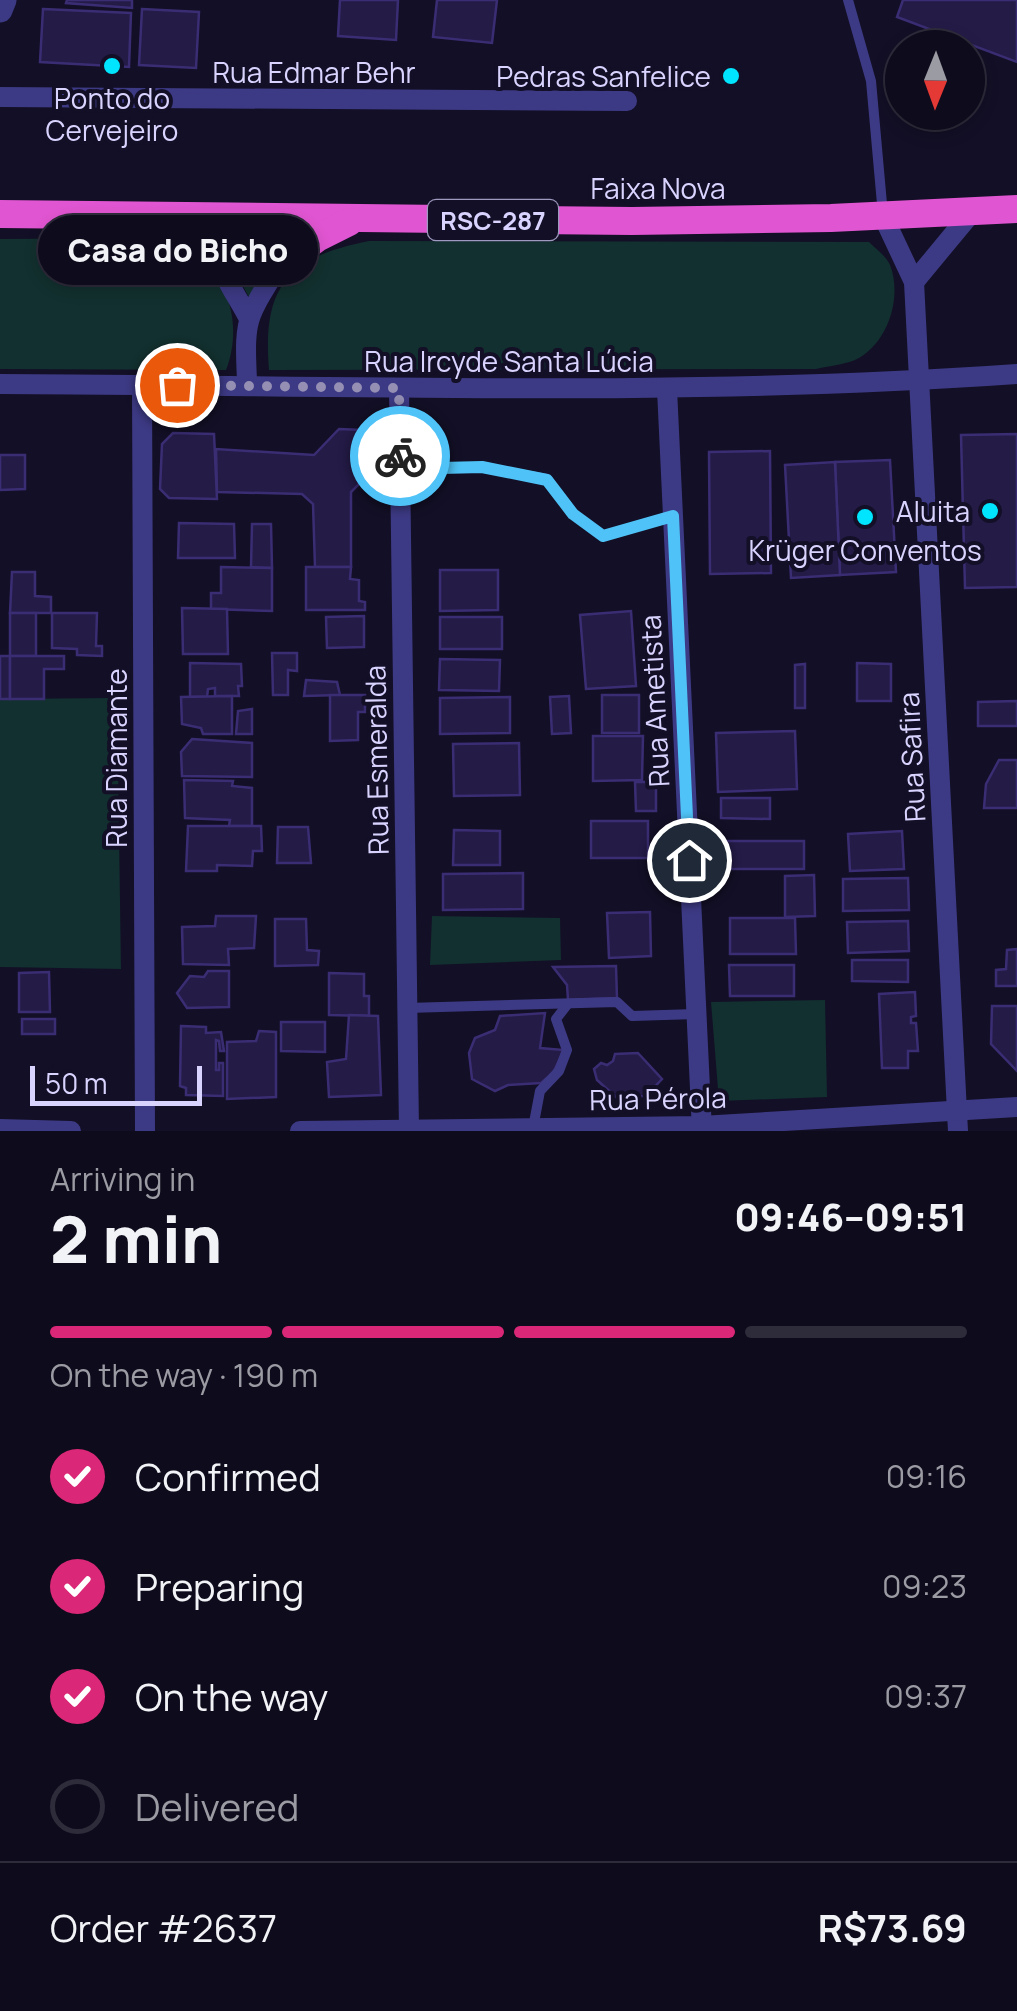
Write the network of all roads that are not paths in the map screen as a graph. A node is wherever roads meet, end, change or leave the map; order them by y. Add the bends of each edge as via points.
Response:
1 (4, 0) edge
2 (848, 0) edge
3 (0, 10) edge
4 (0, 96) edge
5 (627, 101) dead end
6 (1017, 209) edge
7 (6, 210) edge
8 (972, 212) junction
9 (110, 216) junction
10 (883, 216) junction
11 (248, 217) junction
12 (354, 219) junction
13 (217, 265) junction
14 (280, 267) junction
15 (914, 282) junction
16 (249, 318) junction
17 (1017, 374) edge
18 (917, 381) junction
19 (0, 384) edge
20 (142, 384) junction
21 (247, 386) junction
22 (399, 388) junction
23 (667, 389) junction
24 (400, 469) junction
25 (673, 516) junction
26 (567, 1005) junction
27 (407, 1008) junction
28 (696, 1014) junction
29 (1017, 1107) edge
30 (958, 1120) edge
31 (534, 1128) junction
32 (702, 1128) edge
33 (0, 1129) edge
34 (408, 1130) edge
35 (71, 1131) edge
36 (144, 1131) edge
37 (300, 1131) edge

1 - 3 street
2 - 10 lane via 871,81
4 - 5 street, Rua Edmar Behr
6 - 8 highway, Faixa Nova / RSC-287
7 - 9 highway, Faixa Nova / RSC-287
8 - 10 highway, Faixa Nova / RSC-287
8 - 15 street
9 - 11 highway, Faixa Nova / RSC-287
9 - 13 highway via 193,248
10 - 12 highway, Faixa Nova / RSC-287
10 - 15 street
11 - 12 highway, Faixa Nova / RSC-287
11 - 13 street via 229,228
11 - 14 street via 276,242
12 - 14 highway
13 - 16 street
14 - 16 street
15 - 18 street, Rua Safira
16 - 21 street
17 - 18 street, Rua Ircyde Santa Lúcia
18 - 23 street, Rua Ircyde Santa Lúcia
18 - 30 street, Rua Safira
19 - 20 street, Rua Ircyde Santa Lúcia
20 - 21 street, Rua Ircyde Santa Lúcia
20 - 36 street, Rua Diamante
21 - 22 street, Rua Ircyde Santa Lúcia
22 - 23 street, Rua Ircyde Santa Lúcia
22 - 24 street, Rua Esmeralda
23 - 25 street, Rua Ametista
24 - 25 lane via 482,467 547,480 573,514 603,536
24 - 27 street, Rua Esmeralda
25 - 28 street, Rua Ametista
26 - 27 lane
26 - 28 lane via 617,1002 632,1016
26 - 31 lane via 556,1019 567,1050 540,1091
27 - 34 street, Rua Esmeralda
28 - 32 street, Rua Ametista
29 - 30 street, Rua Pérola
30 - 32 street, Rua Pérola
31 - 32 street, Rua Pérola
31 - 34 street, Rua Pérola
33 - 35 street
34 - 37 street, Rua Pérola

